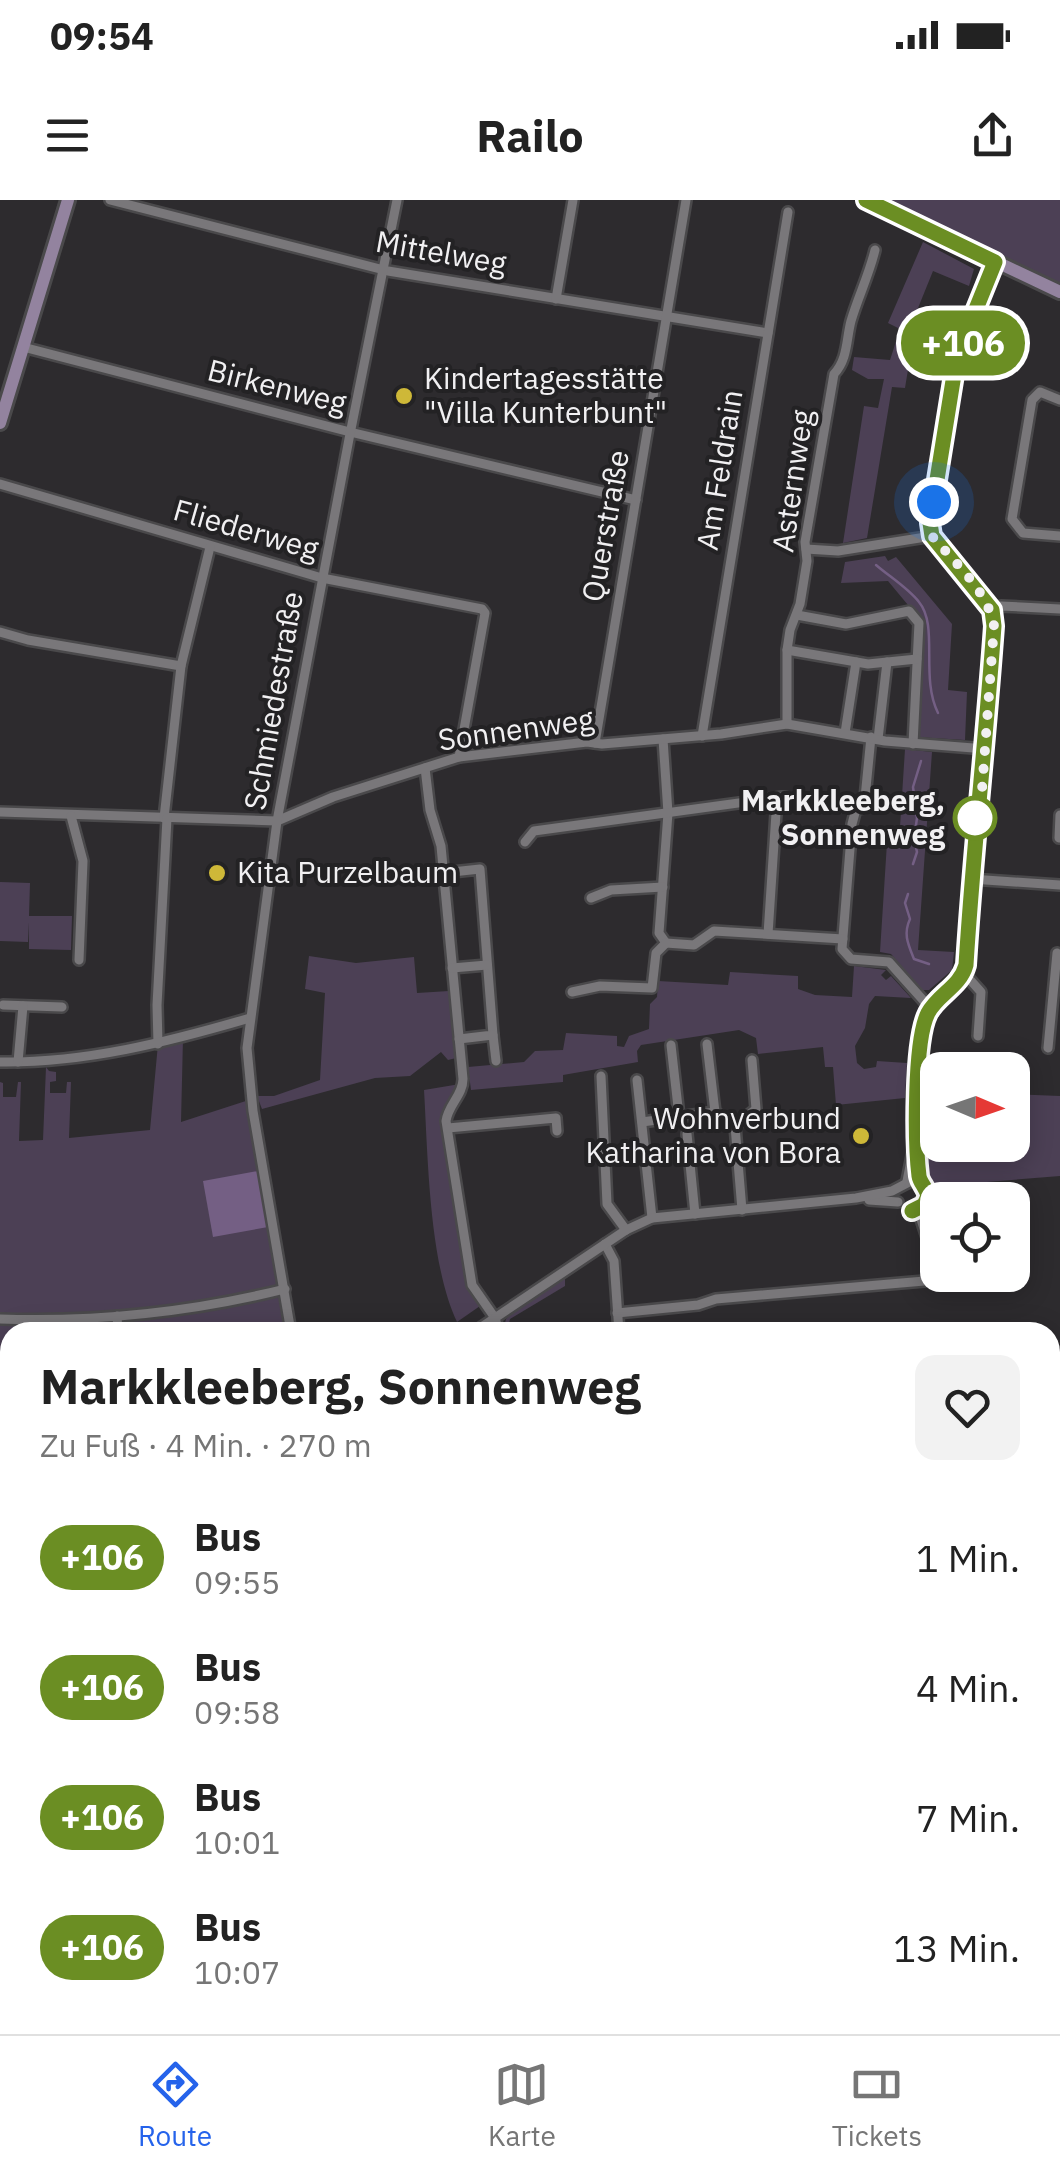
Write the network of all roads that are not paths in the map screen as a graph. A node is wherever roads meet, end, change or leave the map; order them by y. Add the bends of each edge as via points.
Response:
1 (68, 200) edge
2 (110, 200) edge
3 (398, 200) edge
4 (573, 200) edge
5 (686, 200) edge
6 (866, 200) edge
7 (788, 212) dead end
8 (875, 250) dead end
9 (995, 262) junction
10 (383, 270) junction
11 (1060, 292) edge
12 (556, 299) junction
13 (666, 316) junction
14 (768, 333) junction
15 (24, 347) junction
16 (1060, 400) edge
17 (0, 423) edge
18 (350, 432) junction
19 (0, 484) edge
20 (636, 500) junction
21 (932, 536) junction
22 (1060, 536) edge
23 (210, 546) junction
24 (806, 549) junction
25 (322, 578) junction
26 (992, 610) junction
27 (1060, 610) edge
28 (797, 614) junction
29 (0, 632) edge
30 (787, 650) junction
31 (917, 659) junction
32 (856, 662) junction
33 (887, 662) junction
34 (181, 666) junction
35 (787, 724) junction
36 (845, 733) junction
37 (702, 736) junction
38 (874, 738) junction
39 (663, 739) junction
40 (595, 743) junction
41 (913, 744) junction
42 (986, 749) junction
43 (460, 757) junction
44 (425, 768) junction
45 (777, 798) junction
46 (856, 809) junction
47 (0, 812) edge
48 (668, 813) junction
49 (1060, 815) edge
50 (71, 816) junction
51 (165, 818) junction
52 (277, 821) junction
53 (1058, 838) edge
54 (525, 842) dead end
55 (444, 874) junction
56 (971, 879) junction
57 (1060, 885) edge
58 (663, 887) junction
59 (591, 898) dead end
60 (768, 934) junction
61 (843, 939) junction
62 (666, 943) junction
63 (1057, 953) dead end
64 (80, 960) dead end
65 (487, 964) junction
66 (452, 968) junction
67 (964, 973) junction
68 (1057, 979) edge
69 (572, 992) dead end
70 (3, 1006) dead end
71 (23, 1006) junction
72 (62, 1008) dead end
73 (931, 1008) junction
74 (250, 1018) junction
75 (494, 1035) junction
76 (978, 1036) dead end
77 (459, 1039) junction
78 (158, 1044) junction
79 (707, 1044) dead end
80 (671, 1045) dead end
81 (1048, 1048) dead end
82 (752, 1060) dead end
83 (496, 1061) dead end
84 (0, 1062) edge
85 (18, 1062) junction
86 (600, 1076) dead end
87 (637, 1080) dead end
88 (715, 1112) junction
89 (678, 1116) junction
90 (642, 1122) junction
91 (735, 1126) junction
92 (448, 1128) junction
93 (916, 1130) junction
94 (557, 1132) dead end
95 (686, 1134) dead end
96 (919, 1182) junction
97 (903, 1185) junction
98 (856, 1198) junction
99 (898, 1202) junction
100 (742, 1210) junction
101 (918, 1210) junction
102 (695, 1214) junction
103 (652, 1218) junction
104 (626, 1230) junction
105 (605, 1244) junction
106 (285, 1290) junction
107 (617, 1313) junction
108 (117, 1316) junction
109 (495, 1318) junction
110 (0, 1319) edge
111 (117, 1322) edge
112 (290, 1322) edge
113 (489, 1322) edge
114 (496, 1322) edge
115 (617, 1322) edge

1 - 15 main road
2 - 10 street, Mittelweg
3 - 10 street, Schmiedestraße
4 - 12 street
5 - 13 street, Querstraße
6 - 9 main road
7 - 14 street, Am Feldrain
8 - 24 street, Asternweg via 843,364 834,374
9 - 11 main road
9 - 21 street via 957,356
10 - 12 street, Mittelweg
10 - 18 street, Schmiedestraße
12 - 13 street, Mittelweg
13 - 14 street, Mittelweg
13 - 20 street, Querstraße
14 - 37 street, Am Feldrain
15 - 17 main road
15 - 18 street, Birkenweg
16 - 22 street via 1040,392 1032,400 1012,519 1023,533
18 - 20 street, Birkenweg
18 - 25 street, Schmiedestraße
19 - 23 street, Fliederweg
20 - 40 street, Querstraße
21 - 24 street via 838,551
21 - 26 street
23 - 25 street, Fliederweg
23 - 34 street
24 - 28 street, Asternweg
25 - 43 street, Fliederweg via 482,609
25 - 52 street, Schmiedestraße
26 - 27 street
26 - 42 street
28 - 30 street, Asternweg
28 - 31 street via 846,624 908,610 919,623
29 - 34 street
30 - 32 street
30 - 35 street, Asternweg
31 - 33 street
31 - 41 street
32 - 33 street
32 - 36 street
33 - 38 street
34 - 51 street
35 - 36 street, Sonnenweg
35 - 37 street, Sonnenweg
36 - 38 street, Sonnenweg
37 - 39 street, Sonnenweg
38 - 41 street, Sonnenweg
38 - 46 street via 864,808
39 - 40 street, Sonnenweg
39 - 48 street
40 - 43 street, Sonnenweg
41 - 42 street, Sonnenweg
42 - 56 street
43 - 44 street, Sonnenweg
44 - 52 street, Sonnenweg
44 - 55 street
45 - 46 street
45 - 48 street
45 - 60 street
46 - 61 street
47 - 50 street, Sonnenweg
48 - 54 street via 534,832
48 - 58 street
49 - 53 street
50 - 51 street, Sonnenweg
50 - 64 street via 83,861
51 - 52 street, Sonnenweg
51 - 78 street
52 - 74 street, Schmiedestraße
55 - 65 street via 480,870
55 - 66 street
56 - 57 street
56 - 67 street
58 - 59 street via 610,890
58 - 62 street via 658,933
60 - 61 street
60 - 62 street via 714,931 694,944
61 - 73 street via 851,959 889,962
62 - 69 street via 656,953 652,988
63 - 68 street
65 - 66 street
65 - 75 street
66 - 77 street
67 - 73 street
67 - 76 street via 980,992
68 - 81 street
70 - 71 street
71 - 72 street
71 - 85 street
73 - 93 street via 923,1028
74 - 78 street
74 - 106 street, Schmiedestraße via 253,1111
75 - 77 street
75 - 83 street
77 - 92 street via 463,1086 448,1112
78 - 85 street
79 - 88 street
80 - 89 street
82 - 91 street via 756,1109
84 - 85 street
86 - 104 street via 607,1204
87 - 90 street
88 - 89 street
88 - 91 street
89 - 90 street
90 - 103 street
91 - 100 street
92 - 94 street via 556,1118
92 - 109 street via 472,1286
93 - 96 street
93 - 97 street
95 - 102 street
96 - 97 street
96 - 101 street via 928,1196
97 - 98 street
97 - 99 street
98 - 99 street
98 - 100 street
99 - 101 street
100 - 102 street
101 - 107 street via 936,1280
102 - 103 street
103 - 104 street
104 - 105 street
105 - 107 street via 614,1261
105 - 109 street
106 - 108 street
106 - 112 street, Schmiedestraße
107 - 115 street
108 - 110 street
108 - 111 street
109 - 113 street
109 - 114 street

